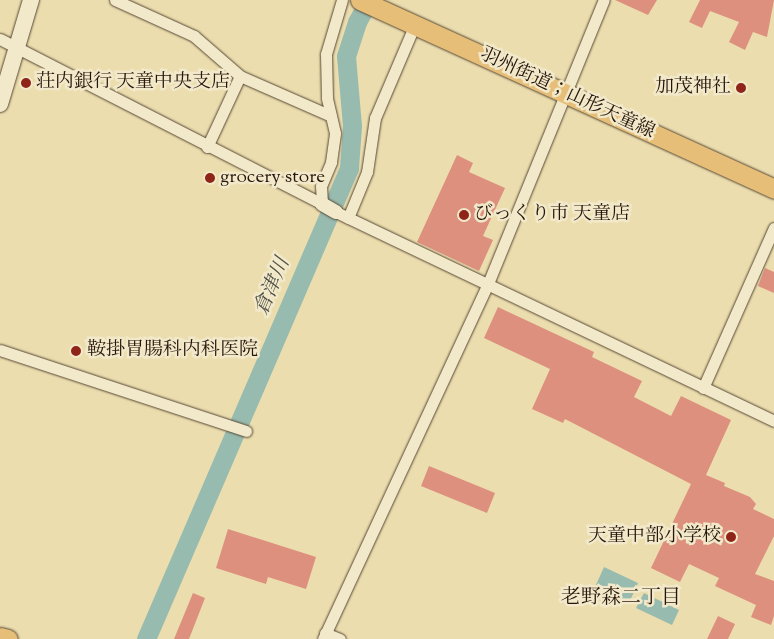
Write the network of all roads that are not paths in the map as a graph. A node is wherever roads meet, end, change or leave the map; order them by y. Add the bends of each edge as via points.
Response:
1 (31, 0) edge
2 (115, 0) edge
3 (342, 0) edge
4 (604, 0) edge
5 (367, 3) edge
6 (415, 24) junction
7 (0, 39) edge
8 (16, 48) junction
9 (240, 76) junction
10 (565, 94) junction
11 (0, 104) edge
12 (331, 116) junction
13 (207, 147) junction
14 (774, 188) edge
15 (322, 204) junction
16 (342, 215) junction
17 (774, 228) edge
18 (486, 286) junction
19 (0, 350) edge
20 (703, 388) junction
21 (774, 421) edge
22 (246, 431) dead end
23 (324, 636) edge
24 (0, 637) edge
25 (8, 639) edge
26 (340, 639) edge

1 - 8 main road
2 - 9 street via 194,36
3 - 12 street via 326,54 324,80
4 - 10 street
5 - 6 main road, 羽州街道；山形天童線
6 - 10 main road, 羽州街道；山形天童線
6 - 16 street via 376,118 367,172
7 - 8 street
8 - 11 main road
8 - 13 street
9 - 12 street
9 - 13 street
10 - 14 main road, 羽州街道；山形天童線
10 - 18 street
12 - 15 street via 334,147 321,186
13 - 15 street
15 - 16 street
16 - 18 street
17 - 20 street
18 - 20 street
18 - 23 street
19 - 22 street
20 - 21 street
23 - 26 street
24 - 25 main road

